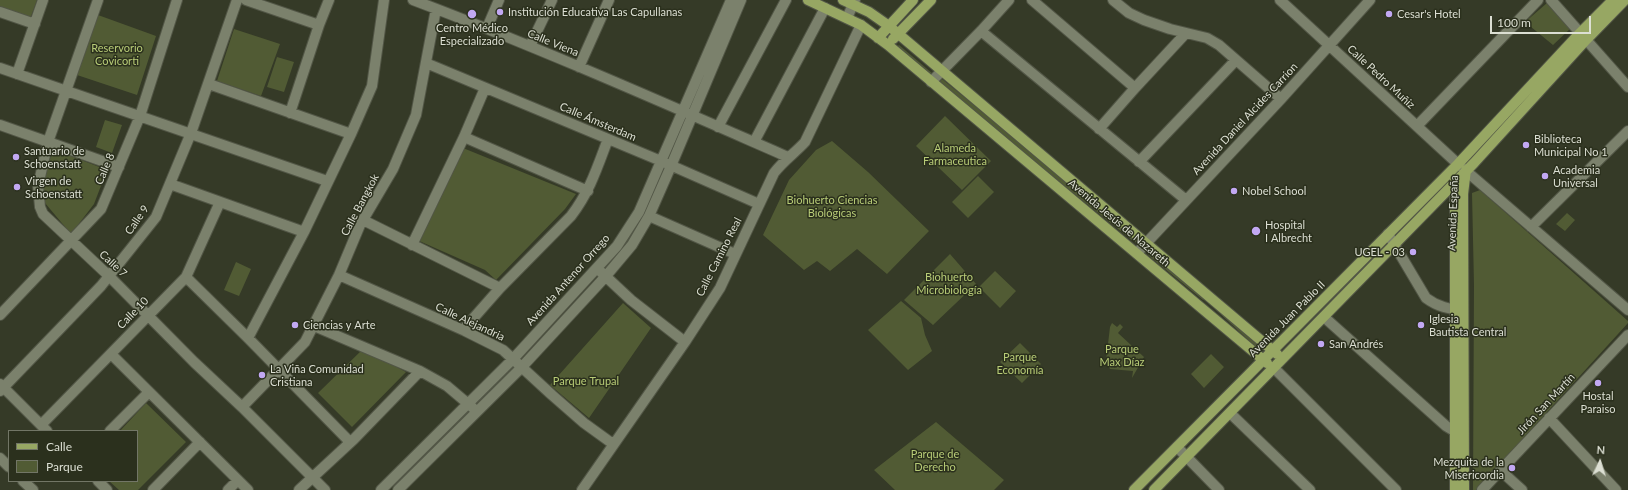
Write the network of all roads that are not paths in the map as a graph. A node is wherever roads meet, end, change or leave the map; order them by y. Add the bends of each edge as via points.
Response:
1 (43, 0) edge
2 (98, 0) edge
3 (177, 0) edge
4 (237, 0) edge
5 (246, 0) edge
6 (329, 0) edge
7 (384, 0) edge
8 (413, 0) edge
9 (499, 0) edge
10 (552, 0) edge
11 (609, 0) edge
12 (731, 0) edge
13 (741, 0) edge
14 (786, 0) edge
15 (808, 0) edge
16 (843, 0) edge
17 (913, 0) edge
18 (931, 0) edge
19 (1009, 0) edge
20 (1032, 0) edge
21 (1113, 0) edge
22 (1280, 0) edge
23 (1370, 0) edge
24 (1538, 0) edge
25 (1551, 0) edge
26 (1613, 0) edge
27 (1625, 0) edge
28 (854, 2) edge
29 (825, 8) junction
30 (436, 9) junction
31 (0, 12) edge
32 (847, 18) junction
33 (35, 24) junction
34 (319, 25) junction
35 (861, 25) junction
36 (889, 26) junction
37 (487, 28) junction
38 (981, 31) junction
39 (1186, 33) junction
40 (898, 34) junction
41 (1583, 36) junction
42 (878, 38) junction
43 (888, 45) junction
44 (1329, 45) junction
45 (530, 46) junction
46 (1236, 60) junction
47 (703, 62) junction
48 (426, 63) junction
49 (579, 66) junction
50 (713, 67) junction
51 (0, 68) edge
52 (941, 70) junction
53 (17, 74) junction
54 (931, 82) junction
55 (209, 84) junction
56 (1628, 87) edge
57 (485, 88) junction
58 (1135, 88) junction
59 (66, 91) junction
60 (1281, 99) junction
61 (682, 111) junction
62 (290, 113) junction
63 (140, 116) junction
64 (692, 116) junction
65 (0, 125) edge
66 (1417, 126) junction
67 (718, 127) junction
68 (1099, 129) junction
69 (1628, 131) edge
70 (191, 133) junction
71 (351, 134) junction
72 (464, 137) junction
73 (608, 139) junction
74 (48, 142) junction
75 (754, 142) junction
76 (788, 157) junction
77 (661, 161) junction
78 (1139, 162) junction
79 (671, 166) junction
80 (119, 167) junction
81 (1462, 167) junction
82 (327, 181) junction
83 (1454, 182) junction
84 (170, 184) junction
85 (588, 191) junction
86 (1186, 200) junction
87 (220, 202) junction
88 (759, 204) junction
89 (649, 216) junction
90 (363, 220) junction
91 (1531, 227) junction
92 (304, 232) junction
93 (1388, 234) junction
94 (71, 241) junction
95 (1146, 243) junction
96 (1394, 244) junction
97 (412, 245) junction
98 (1137, 253) junction
99 (735, 254) junction
100 (1364, 259) junction
101 (1372, 267) junction
102 (597, 268) junction
103 (110, 276) junction
104 (339, 276) junction
105 (606, 276) junction
106 (186, 277) junction
107 (500, 288) junction
108 (1459, 310) junction
109 (1628, 310) edge
110 (1, 312) edge
111 (147, 315) junction
112 (1324, 317) junction
113 (314, 326) junction
114 (464, 330) junction
115 (1628, 335) edge
116 (248, 338) junction
117 (685, 342) junction
118 (1273, 350) junction
119 (111, 354) junction
120 (513, 359) junction
121 (1283, 359) junction
122 (1264, 360) junction
123 (521, 368) junction
124 (1274, 368) junction
125 (279, 370) junction
126 (420, 371) junction
127 (1, 387) edge
128 (149, 392) junction
129 (470, 404) junction
130 (242, 407) junction
131 (478, 412) junction
132 (1230, 413) junction
133 (1549, 418) junction
134 (44, 428) edge
135 (111, 430) edge
136 (1456, 432) junction
137 (200, 442) junction
138 (350, 442) junction
139 (613, 444) junction
140 (1177, 447) junction
141 (1187, 457) junction
142 (0, 458) edge
143 (8, 466) edge
144 (1500, 471) junction
145 (312, 477) junction
146 (238, 480) junction
147 (24, 482) edge
148 (99, 482) edge
149 (1392, 489) edge
150 (33, 490) edge
151 (107, 490) edge
152 (153, 490) edge
153 (228, 490) edge
154 (248, 490) edge
155 (299, 490) edge
156 (325, 490) edge
157 (381, 490) edge
158 (398, 490) edge
159 (582, 490) edge
160 (1134, 490) edge
161 (1154, 490) edge
162 (1219, 490) edge
163 (1310, 490) edge
164 (1455, 490) edge
165 (1464, 490) edge
166 (1482, 490) edge
167 (1522, 490) edge
168 (1616, 490) edge

1 - 33 street
2 - 59 street, Calle 7
3 - 63 street, Calle 8
4 - 55 street, Calle 9
5 - 34 street
6 - 34 street
7 - 71 street via 372,86
8 - 30 street, Calle Viena
9 - 37 street
10 - 45 street
11 - 49 street
12 - 47 street, Avenida Antenor Orrego
13 - 50 street
14 - 67 street
15 - 29 main road, Avenida Jesús de Nazareth
16 - 28 main road, Avenida Jesús de Nazareth
17 - 36 main road
18 - 40 main road
19 - 38 street
20 - 58 street
21 - 39 street via 1144,20
22 - 44 street, Calle Pedro Muñiz
23 - 44 street, Avenida Daniel Alcides Carrion
24 - 66 street
25 - 41 street
26 - 41 main road, Avenida España
27 - 41 main road, Avenida España
28 - 32 street
28 - 36 main road, Avenida Jesús de Nazareth
29 - 32 main road, Avenida Jesús de Nazareth
29 - 75 street
30 - 37 street, Calle Viena
30 - 48 street, Calle Bangkok
31 - 33 street
32 - 35 main road, Avenida Jesús de Nazareth
33 - 53 street
34 - 62 street
35 - 42 main road, Avenida Jesús de Nazareth
35 - 76 street, Calle Camino Real via 805,142
36 - 40 main road, Avenida Jesús de Nazareth
36 - 42 main road
37 - 45 street, Calle Viena
38 - 52 street
38 - 68 street
39 - 46 street via 1207,38
39 - 58 street
40 - 43 main road
40 - 52 main road, Avenida Jesús de Nazareth
41 - 56 street
41 - 81 main road, Avenida España
42 - 43 main road, Avenida Jesús de Nazareth
43 - 54 main road, Avenida Jesús de Nazareth
44 - 60 street, Avenida Daniel Alcides Carrion
44 - 66 street, Calle Pedro Muñiz
45 - 49 street, Calle Viena
46 - 60 street
46 - 78 street
47 - 50 street
47 - 61 street, Avenida Antenor Orrego
48 - 57 street, Calle Ámsterdam
48 - 90 street, Calle Bangkok via 416,115 394,169
49 - 61 street, Calle Viena
50 - 64 street
51 - 53 street
52 - 54 street
52 - 95 main road, Avenida Jesús de Nazareth
53 - 59 street
54 - 98 main road, Avenida Jesús de Nazareth
55 - 62 street
55 - 70 street, Calle 9
57 - 72 street
57 - 73 street, Calle Ámsterdam
58 - 68 street
59 - 63 street
59 - 74 street, Calle 7
60 - 86 street, Avenida Daniel Alcides Carrion
61 - 64 street, Calle Viena
61 - 77 street, Avenida Antenor Orrego
62 - 71 street
63 - 70 street
63 - 80 street, Calle 8
64 - 67 street, Calle Viena
64 - 79 street
65 - 74 street
66 - 81 street, Calle Pedro Muñiz
67 - 75 street, Calle Viena
68 - 78 street
69 - 91 street
70 - 82 street
70 - 84 street, Calle 9
71 - 82 street
72 - 85 street
72 - 97 street
73 - 77 street, Calle Ámsterdam
73 - 85 street
74 - 80 street
74 - 94 street, Calle 7 via 38,186 40,207 43,214
75 - 76 street, Calle Viena
76 - 88 street, Calle Camino Real via 774,173
77 - 79 street, Calle Ámsterdam
77 - 102 street, Avenida Antenor Orrego via 639,212 617,246
78 - 86 street
79 - 88 street, Calle Ámsterdam
79 - 89 street
80 - 94 street, Calle 8 via 101,209
81 - 83 main road
81 - 91 street, Calle Pedro Muñiz
81 - 93 main road, Avenida Juan Pablo II
81 - 108 main road, Avenida España
82 - 92 street
83 - 96 main road
83 - 108 main road, Avenida España
84 - 87 street
84 - 103 street, Calle 9 via 156,217
85 - 107 street via 570,216
86 - 95 street, Avenida Daniel Alcides Carrion
87 - 92 street
87 - 106 street, Calle 10
88 - 99 street, Calle Camino Real
89 - 99 street
89 - 105 street via 632,245
90 - 97 street
90 - 104 street, Calle Bangkok
91 - 109 street, Calle Pedro Muñiz
92 - 116 street
93 - 96 street
93 - 100 main road, Avenida Juan Pablo II
94 - 103 street, Calle 7
94 - 110 street, Calle 8
95 - 98 street, Avenida Daniel Alcides Carrion
95 - 118 main road, Avenida Jesús de Nazareth
96 - 101 main road
96 - 108 street via 1426,298 1447,309
97 - 107 street
98 - 122 main road, Avenida Jesús de Nazareth
99 - 117 street, Calle Camino Real via 720,288
100 - 101 main road
100 - 118 main road, Avenida Juan Pablo II
101 - 112 main road
102 - 105 street
102 - 120 street, Avenida Antenor Orrego
103 - 111 street, Calle 7
103 - 127 street, Calle 9
104 - 113 street, Calle Bangkok
104 - 114 street, Calle Alejandria
105 - 117 street via 631,300
105 - 123 street
106 - 111 street, Calle 10
106 - 116 street
107 - 114 street
108 - 136 main road, Avenida España
108 - 165 main road, Avenida España
111 - 119 street, Calle 10
111 - 130 street, Calle 7
112 - 121 main road
112 - 136 street via 1446,426
113 - 125 street, Calle Bangkok via 305,342
113 - 126 street
114 - 120 street, Calle Alejandria via 503,350
115 - 133 street, Jirón San Martín
116 - 125 street
117 - 139 street, Calle Camino Real
118 - 121 main road, Avenida Jesús de Nazareth
118 - 122 main road, Avenida Juan Pablo II
119 - 128 street
119 - 134 street, Calle 10
120 - 123 street, Calle Alejandria
120 - 129 street, Avenida Antenor Orrego
121 - 124 main road
122 - 124 main road, Avenida Jesús de Nazareth
122 - 140 main road, Avenida Juan Pablo II
123 - 131 street
123 - 139 street, Calle Alejandria via 584,423
124 - 132 main road
124 - 149 street, Avenida Jesús de Nazareth
125 - 130 street, Calle Bangkok
125 - 138 street
126 - 129 street via 447,386
126 - 138 street
127 - 134 street
128 - 135 street
128 - 137 street
129 - 131 street
129 - 157 street, Avenida Antenor Orrego
130 - 145 street, Calle 7
131 - 158 street
132 - 141 main road
132 - 163 street
133 - 144 street, Jirón San Martín
133 - 168 street
136 - 164 main road, Avenida España
137 - 146 street
137 - 152 street
138 - 145 street
139 - 159 street, Calle Camino Real
140 - 141 street
140 - 160 main road, Avenida Juan Pablo II
141 - 161 main road
141 - 162 street
142 - 143 street
144 - 166 street, Jirón San Martín
144 - 167 street
145 - 155 street
145 - 156 street, Calle 7
146 - 153 street
146 - 154 street
147 - 150 street
148 - 151 street

